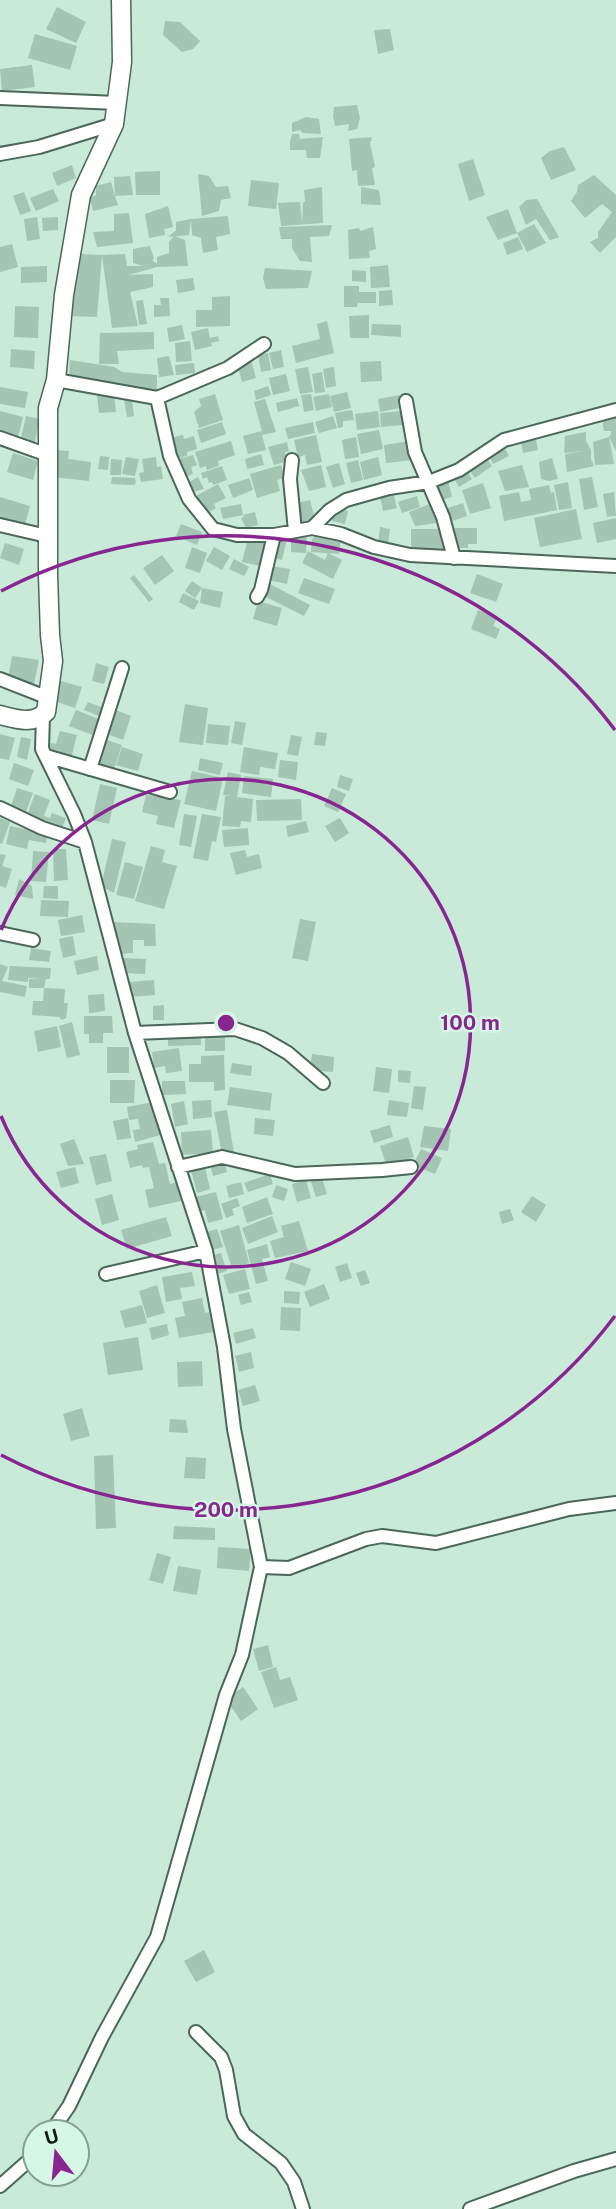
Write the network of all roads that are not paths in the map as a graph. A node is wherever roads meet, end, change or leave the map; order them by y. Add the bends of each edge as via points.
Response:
1 (121, 0) edge
2 (0, 98) edge
3 (117, 103) junction
4 (114, 124) junction
5 (0, 154) edge
6 (264, 344) dead end
7 (56, 380) junction
8 (157, 398) junction
9 (406, 401) dead end
10 (616, 410) edge
11 (0, 438) edge
12 (48, 455) junction
13 (292, 460) dead end
14 (429, 482) junction
15 (0, 525) edge
16 (312, 528) junction
17 (295, 531) junction
18 (274, 535) junction
19 (47, 536) junction
20 (454, 558) junction
21 (616, 566) edge
22 (257, 597) dead end
23 (122, 668) dead end
24 (0, 679) edge
25 (46, 696) junction
26 (0, 715) edge
27 (43, 715) junction
28 (46, 757) junction
29 (90, 769) junction
30 (170, 792) dead end
31 (0, 808) edge
32 (85, 842) junction
33 (0, 933) edge
34 (33, 940) dead end
35 (135, 1033) junction
36 (323, 1083) dead end
37 (178, 1167) junction
38 (411, 1167) dead end
39 (206, 1251) junction
40 (106, 1274) dead end
41 (616, 1503) edge
42 (261, 1567) junction
43 (196, 2032) dead end
44 (61, 2118) edge
45 (616, 2159) edge
46 (21, 2167) edge
47 (0, 2186) edge
48 (303, 2209) edge
49 (470, 2209) edge

1 - 3 street
2 - 3 street
3 - 4 street
4 - 5 street
4 - 7 street via 81,195
6 - 8 street via 228,369
7 - 8 street
7 - 12 street via 48,408
8 - 18 street via 170,456 189,499 212,529 237,535
9 - 14 street via 415,452
10 - 14 street via 504,440 459,470
11 - 12 street
12 - 19 street
13 - 17 street
14 - 16 street via 346,500
14 - 20 street
15 - 19 street
16 - 17 street
16 - 20 street via 410,555
17 - 18 street
18 - 22 street
19 - 25 street via 53,661
20 - 21 street
23 - 29 street
24 - 25 street
25 - 27 street
26 - 27 street via 26,720
27 - 28 street
28 - 29 street
28 - 32 street
29 - 30 street
31 - 32 street
32 - 35 street
33 - 34 street
35 - 36 street via 235,1029 288,1052
35 - 37 street
37 - 38 street via 222,1157 295,1174
37 - 39 street
39 - 40 street
39 - 42 street
41 - 42 street via 569,1509 436,1543 392,1536 366,1539 289,1568
42 - 44 street via 242,1655 226,1695 157,1937
43 - 48 street via 221,2057 234,2116 244,2134 281,2163 294,2182
45 - 49 street
46 - 47 street

